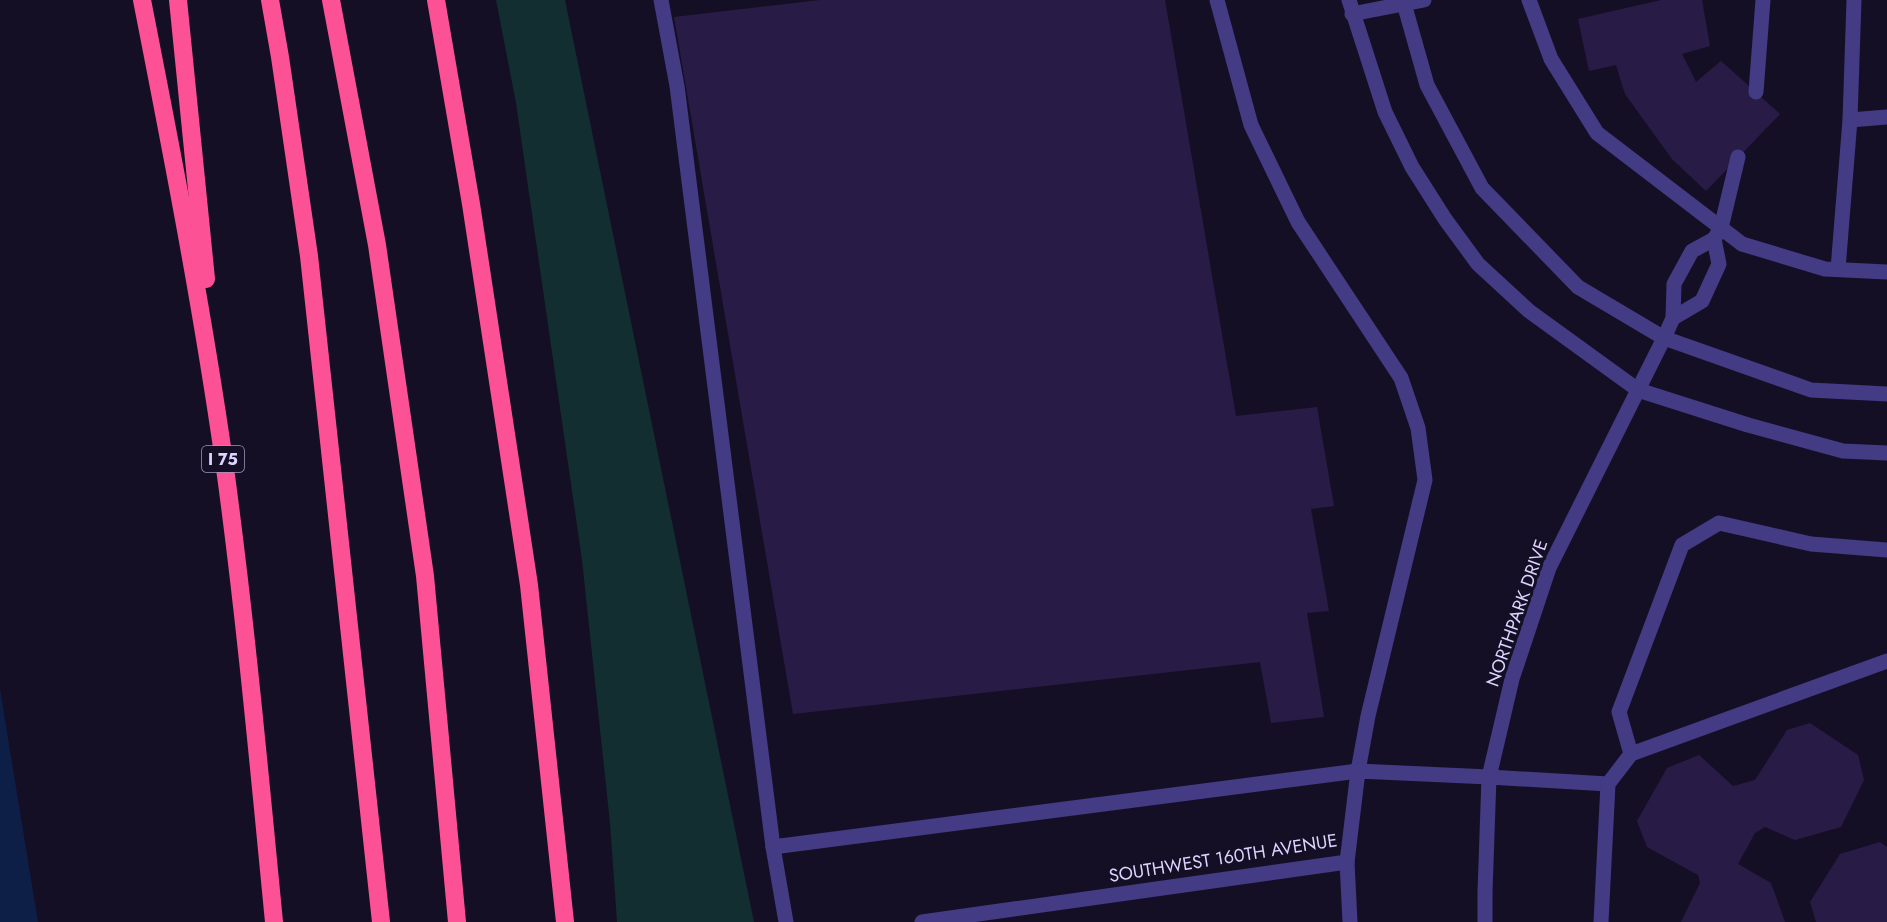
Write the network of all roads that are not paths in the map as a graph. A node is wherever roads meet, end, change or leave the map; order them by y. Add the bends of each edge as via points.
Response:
1 (142, 0) edge
2 (178, 0) edge
3 (270, 0) edge
4 (331, 0) edge
5 (436, 0) edge
6 (661, 0) edge
7 (1216, 0) edge
8 (1424, 0) edge
9 (1529, 0) edge
10 (1762, 0) edge
11 (1854, 0) edge
12 (1403, 2) edge
13 (1350, 7) edge
14 (1756, 92) dead end
15 (1887, 117) edge
16 (1850, 120) junction
17 (1738, 157) dead end
18 (1718, 233) junction
19 (1838, 269) junction
20 (1887, 273) edge
21 (1673, 318) junction
22 (1664, 338) junction
23 (1638, 390) junction
24 (1887, 394) edge
25 (1887, 453) edge
26 (224, 461) junction
27 (1887, 550) edge
28 (1887, 660) edge
29 (1631, 754) junction
30 (1358, 771) junction
31 (1490, 777) junction
32 (1608, 784) junction
33 (773, 847) junction
34 (1347, 862) junction
35 (274, 922) edge
36 (381, 922) edge
37 (457, 922) edge
38 (565, 922) edge
39 (786, 922) edge
40 (922, 922) edge
41 (1350, 922) edge
42 (1485, 922) edge
43 (1601, 922) edge

1 - 26 highway, I 75 via 189,243
2 - 26 highway
3 - 36 highway via 309,256
4 - 37 highway via 377,245 425,576
5 - 38 highway via 530,585
6 - 33 street via 677,86
7 - 30 street, SOUTHWEST 160TH AVENUE via 1251,124 1298,222 1401,378 1418,428 1425,480
8 - 12 street
9 - 18 street via 1551,59 1597,133
10 - 14 street
11 - 16 street
12 - 13 street
12 - 22 street via 1427,85 1482,188 1578,287
13 - 23 street via 1385,112 1412,167 1478,264 1528,311
15 - 16 street
16 - 19 street
17 - 18 street
18 - 19 street via 1742,244
18 - 21 street via 1692,250 1674,284
18 - 21 street via 1719,264 1701,301
19 - 20 street
21 - 22 street, NORTHPARK DRIVE
22 - 23 street, NORTHPARK DRIVE
22 - 24 street via 1811,390
23 - 25 street via 1843,450
23 - 31 street, NORTHPARK DRIVE via 1550,567 1512,679
26 - 35 highway, I 75 via 253,700
27 - 29 street via 1811,544 1719,523 1682,545 1619,712
28 - 29 street
29 - 32 street
30 - 31 street
30 - 33 street
30 - 34 street, SOUTHWEST 160TH AVENUE
31 - 32 street
31 - 42 street, NORTHPARK DRIVE
32 - 43 street
33 - 39 street
34 - 40 street, SOUTHWEST 160TH AVENUE
34 - 41 street

